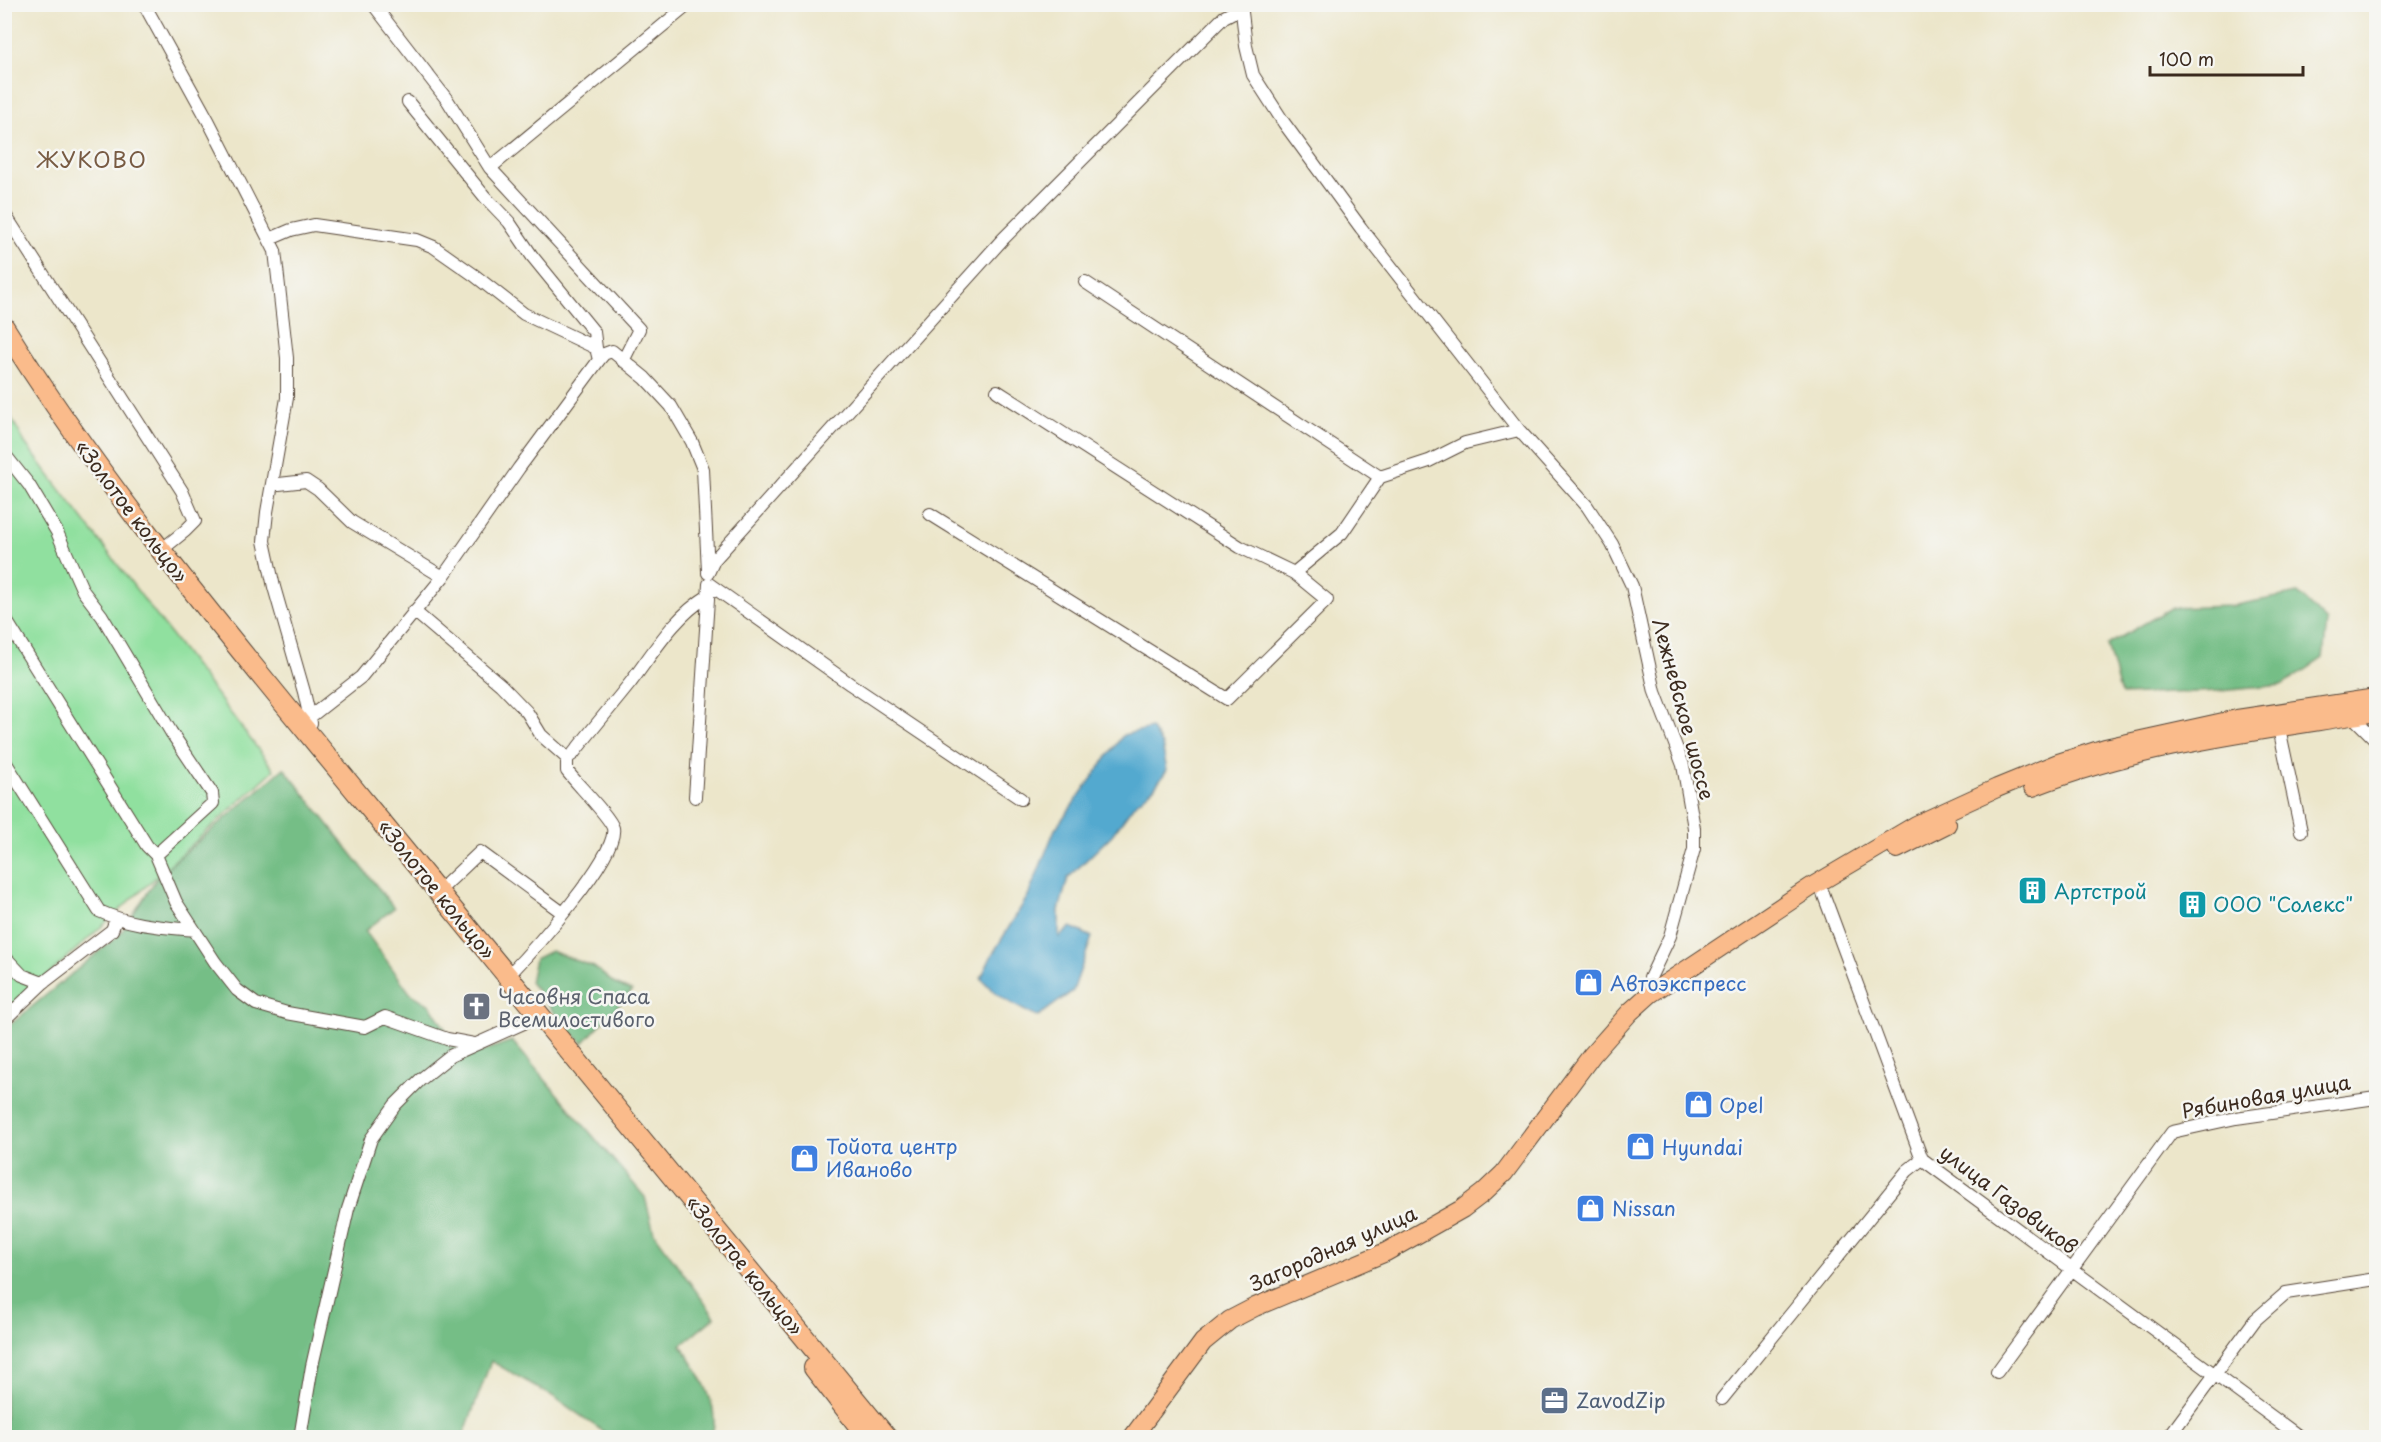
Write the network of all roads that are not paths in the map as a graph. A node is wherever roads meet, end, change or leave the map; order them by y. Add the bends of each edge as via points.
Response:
1 (144, 4) edge
2 (373, 4) edge
3 (689, 4) edge
4 (1241, 6) edge
5 (408, 102) dead end
6 (490, 168) junction
7 (4, 213) edge
8 (270, 239) junction
9 (1085, 282) dead end
10 (4, 327) edge
11 (4, 353) edge
12 (597, 354) junction
13 (623, 360) junction
14 (997, 391) dead end
15 (1519, 430) junction
16 (4, 458) edge
17 (1380, 477) junction
18 (273, 483) junction
19 (930, 514) dead end
20 (160, 550) junction
21 (1294, 573) junction
22 (443, 577) junction
23 (709, 584) junction
24 (414, 611) junction
25 (4, 617) edge
26 (2376, 698) edge
27 (2376, 712) edge
28 (2352, 716) junction
29 (309, 717) junction
30 (2279, 728) junction
31 (2376, 740) edge
32 (314, 751) junction
33 (567, 758) junction
34 (4, 760) edge
35 (695, 797) dead end
36 (1022, 799) dead end
37 (2301, 831) dead end
38 (156, 855) junction
39 (438, 892) junction
40 (1823, 893) junction
41 (563, 914) junction
42 (116, 919) junction
43 (194, 930) junction
44 (4, 956) edge
45 (508, 976) junction
46 (43, 983) junction
47 (1654, 998) junction
48 (4, 1020) edge
49 (528, 1021) junction
50 (474, 1044) junction
51 (2376, 1098) edge
52 (1922, 1159) junction
53 (2070, 1269) junction
54 (2376, 1279) edge
55 (1997, 1372) dead end
56 (2215, 1374) junction
57 (1722, 1399) dead end
58 (300, 1437) edge
59 (868, 1437) edge
60 (887, 1437) edge
61 (1132, 1437) edge
62 (1145, 1437) edge
63 (2168, 1437) edge
64 (2301, 1437) edge

1 - 8 street
2 - 6 street via 448,101
3 - 6 street
4 - 15 street, Лежневское шоссе via 1253,75 1284,123
4 - 23 street via 1224,17 1002,240 714,560
5 - 12 street via 509,222 594,332
6 - 13 street via 639,329
7 - 20 street via 182,491 195,521
8 - 12 street via 314,225 417,240 474,275 524,314
8 - 18 street via 275,251 287,358 287,398
9 - 17 street
10 - 20 highway, «Золотое кольцо» via 60,413
11 - 32 highway, «Золотое кольцо» via 136,540
12 - 13 street via 612,351
12 - 22 street
13 - 23 street via 671,406 703,469
14 - 21 street via 1240,548
15 - 17 street via 1465,443 1429,461
15 - 47 street, Лежневское шоссе via 1587,506 1612,544 1632,586 1655,692 1683,765 1694,849 1670,936 1650,978
16 - 38 street via 29,485 57,532 83,591 212,793 213,803
17 - 21 street via 1342,533
18 - 22 street via 306,481 352,522
18 - 29 street via 264,541
19 - 21 street via 1227,699 1326,600
20 - 32 highway, «Золотое кольцо»
22 - 24 street
23 - 33 street
23 - 35 street
23 - 36 street
24 - 29 street via 361,677
24 - 33 street via 501,685 542,735
25 - 38 street
26 - 47 main road via 2237,718 2105,748 2048,767 1916,825 1876,848 1811,887
27 - 28 main road
28 - 30 main road
28 - 31 street
29 - 32 street
30 - 37 street
30 - 40 main road via 2105,762 2055,778 1953,821
32 - 39 highway, «Золотое кольцо»
32 - 49 highway, «Золотое кольцо»
33 - 41 street via 567,771 613,826 614,840
34 - 42 street via 99,911
38 - 43 street
39 - 41 street via 480,852
39 - 45 highway, «Золотое кольцо»
40 - 47 main road
40 - 52 street, улица Газовиков
41 - 45 street
42 - 43 street
42 - 46 street via 112,930
43 - 50 street via 237,990 256,1004 365,1027 385,1017 447,1040
44 - 46 street via 22,975
45 - 60 highway, «Золотое кольцо»
46 - 48 street
47 - 61 main road, Загородная улица via 1630,1012 1592,1055 1525,1146 1483,1194 1386,1252 1230,1320 1203,1342
47 - 62 main road, Загородная улица via 1523,1167 1491,1202 1428,1243 1236,1327 1212,1348
49 - 50 street
49 - 59 highway, «Золотое кольцо»
50 - 58 street via 450,1056 420,1080 371,1139 348,1209
51 - 53 street, Рябиновая улица via 2236,1118 2172,1132
52 - 53 street, улица Газовиков
52 - 57 street via 1907,1171
53 - 55 street, Рябиновая улица
53 - 56 street, улица Газовиков
54 - 56 street via 2286,1293 2255,1320
56 - 63 street
56 - 64 street, улица Газовиков

